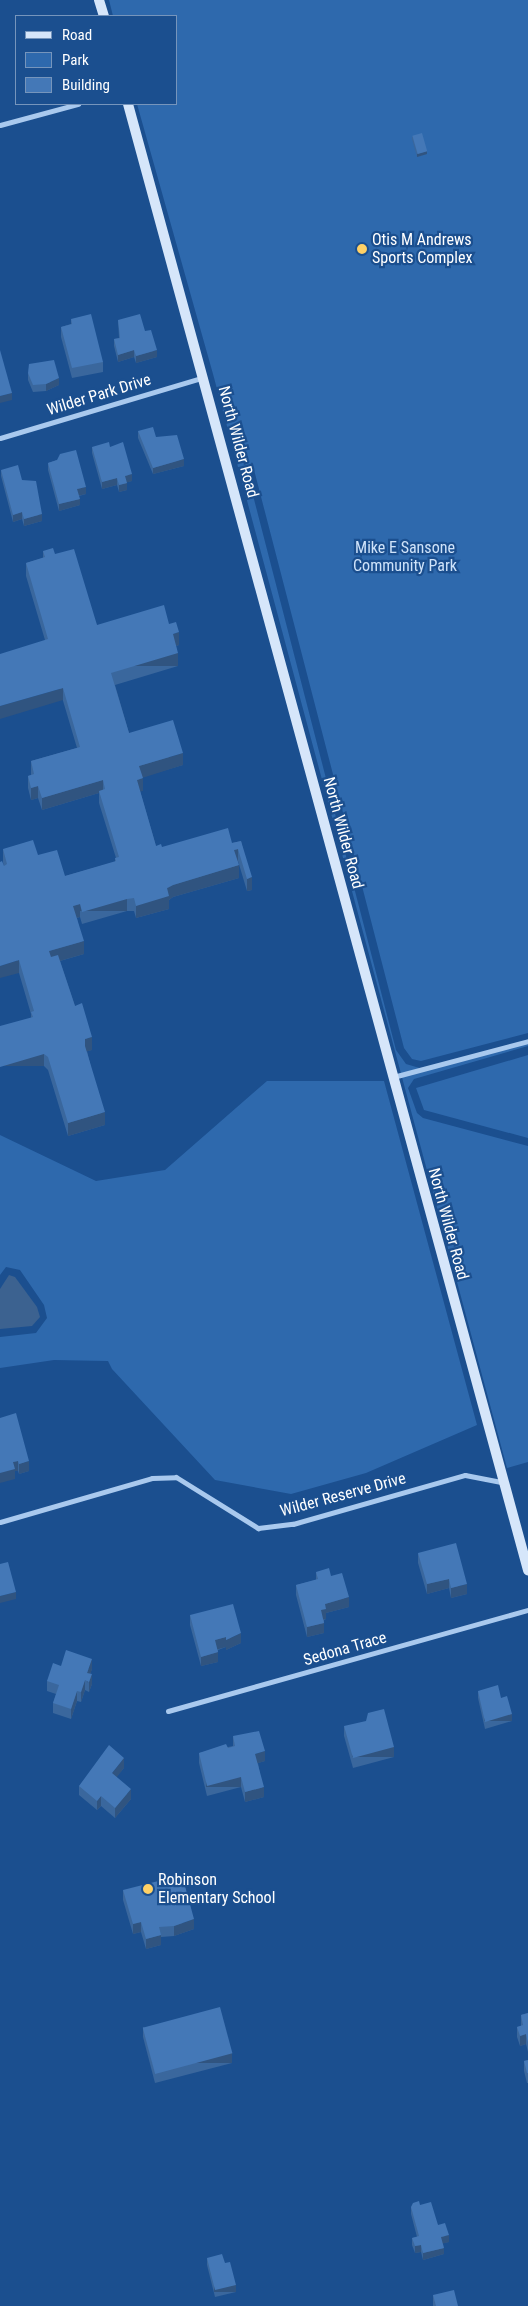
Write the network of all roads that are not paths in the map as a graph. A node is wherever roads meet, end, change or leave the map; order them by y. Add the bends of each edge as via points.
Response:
1 (99, 0) edge
2 (104, 15) edge
3 (74, 105) edge
4 (128, 105) edge
5 (0, 125) edge
6 (204, 376) junction
7 (0, 438) edge
8 (528, 1041) edge
9 (392, 1077) junction
10 (502, 1482) junction
11 (0, 1522) edge
12 (528, 1570) edge
13 (528, 1610) edge
14 (168, 1711) dead end

1 - 2 street
3 - 5 street
4 - 6 street, North Wilder Road
6 - 7 street, Wilder Park Drive
6 - 9 street, North Wilder Road
8 - 9 street
9 - 10 street, North Wilder Road
10 - 11 street, Wilder Reserve Drive via 465,1474 293,1524 258,1528 176,1477 152,1478
10 - 12 street, North Wilder Road
13 - 14 street, Sedona Trace

